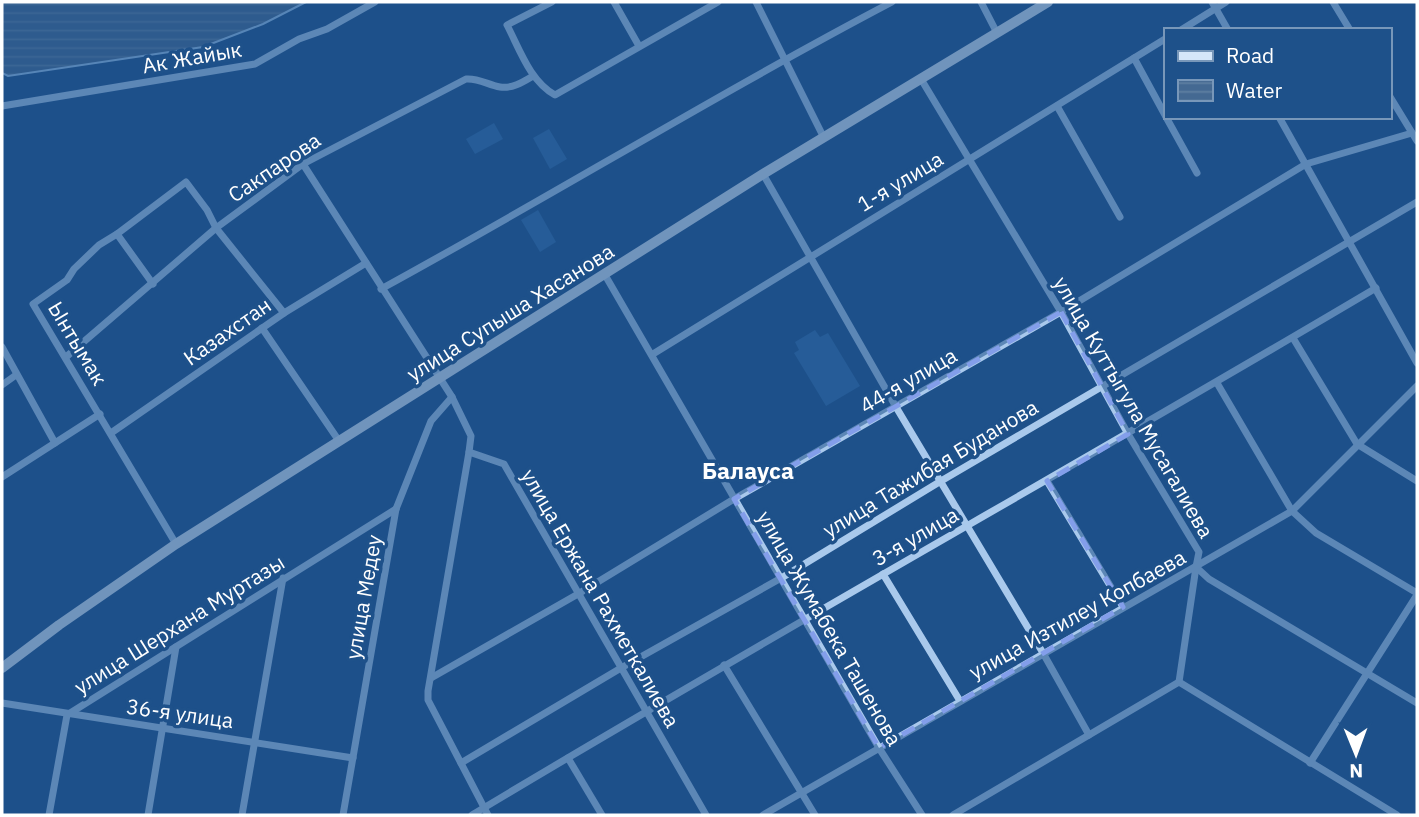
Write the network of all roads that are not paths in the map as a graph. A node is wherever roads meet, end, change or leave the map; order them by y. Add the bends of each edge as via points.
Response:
1 (375, 2) edge
2 (552, 2) edge
3 (614, 2) edge
4 (718, 2) edge
5 (756, 2) edge
6 (892, 2) edge
7 (982, 2) edge
8 (1048, 2) edge
9 (1226, 2) edge
10 (1333, 2) edge
11 (1214, 5) edge
12 (1184, 28) edge
13 (1227, 28) edge
14 (1349, 28) edge
15 (997, 33) junction
16 (1164, 40) edge
17 (639, 46) junction
18 (785, 58) junction
19 (1134, 58) junction
20 (533, 76) junction
21 (921, 79) junction
22 (1391, 98) edge
23 (2, 106) edge
24 (1057, 106) junction
25 (1164, 112) edge
26 (1168, 119) edge
27 (1280, 119) edge
28 (1412, 133) junction
29 (824, 138) junction
30 (1417, 141) edge
31 (968, 160) junction
32 (303, 163) junction
33 (1306, 164) junction
34 (1197, 173) dead end
35 (763, 174) junction
36 (1417, 202) edge
37 (1120, 218) dead end
38 (216, 228) junction
39 (117, 234) junction
40 (1350, 242) junction
41 (810, 256) junction
42 (366, 263) junction
43 (605, 275) junction
44 (153, 284) junction
45 (1376, 288) junction
46 (381, 289) junction
47 (1061, 312) junction
48 (284, 313) junction
49 (262, 328) junction
50 (1293, 338) junction
51 (2, 347) edge
52 (653, 355) junction
53 (66, 357) junction
54 (1417, 363) edge
55 (16, 375) junction
56 (440, 379) junction
57 (1217, 383) junction
58 (2, 385) edge
59 (1103, 386) junction
60 (1417, 386) edge
61 (453, 397) junction
62 (896, 407) junction
63 (100, 414) junction
64 (111, 433) junction
65 (1128, 434) junction
66 (340, 441) junction
67 (55, 443) junction
68 (1357, 444) junction
69 (469, 452) junction
70 (2, 477) edge
71 (941, 481) junction
72 (1047, 481) junction
73 (1417, 481) edge
74 (734, 499) junction
75 (396, 509) junction
76 (1292, 511) junction
77 (967, 526) junction
78 (176, 544) junction
79 (1196, 568) junction
80 (883, 574) junction
81 (783, 577) junction
82 (283, 578) junction
83 (578, 594) junction
84 (1417, 594) edge
85 (1123, 607) junction
86 (806, 618) junction
87 (176, 646) junction
88 (1043, 653) junction
89 (724, 665) junction
90 (2, 668) edge
91 (621, 668) junction
92 (1369, 673) junction
93 (431, 678) junction
94 (1179, 682) junction
95 (960, 701) junction
96 (2, 703) edge
97 (1417, 703) edge
98 (646, 711) junction
99 (67, 715) junction
100 (162, 728) junction
101 (1088, 735) junction
102 (255, 742) junction
103 (880, 748) junction
104 (353, 758) junction
105 (568, 758) junction
106 (461, 763) junction
107 (1310, 763) junction
108 (802, 793) junction
109 (486, 812) edge
110 (49, 815) edge
111 (148, 815) edge
112 (242, 815) edge
113 (343, 815) edge
114 (472, 815) edge
115 (602, 815) edge
116 (706, 815) edge
117 (763, 815) edge
118 (815, 815) edge
119 (922, 815) edge
120 (953, 815) edge
121 (1397, 815) edge

1 - 23 street, Ак Жайык via 255,64
2 - 20 street via 507,25
3 - 17 street
4 - 17 street
5 - 18 street
6 - 18 street
7 - 15 street
8 - 15 street, улица Супыша Хасанова
9 - 11 street
10 - 14 street
11 - 12 street
11 - 13 street
15 - 21 street, улица Супыша Хасанова
16 - 19 street, 1-я улица
17 - 20 street via 555,95
18 - 29 street
18 - 46 street
19 - 24 street, 1-я улица
19 - 25 street
20 - 32 street, Сакпарова via 502,88 466,79
21 - 29 street, улица Супыша Хасанова
21 - 31 street, улица Куттыгула Мусагалиева
22 - 28 street
24 - 31 street, 1-я улица
24 - 37 street
26 - 34 street
27 - 33 street
28 - 30 street
28 - 33 street, 44-я улица
29 - 35 street, улица Супыша Хасанова
31 - 41 street, 1-я улица
31 - 47 street, улица Куттыгула Мусагалиева
32 - 38 street, Сакпарова
32 - 42 street
33 - 40 street
33 - 47 street, 44-я улица
35 - 41 street
35 - 43 street, улица Супыша Хасанова
36 - 40 street, улица Тажибая Буданова
38 - 39 street, Ынтымак via 186,182
38 - 44 street, Сакпарова
38 - 48 street
39 - 44 street
39 - 53 street, Ынтымак via 33,304
40 - 45 street
40 - 59 street, улица Тажибая Буданова
41 - 52 street, 1-я улица
41 - 62 street
42 - 46 street
42 - 48 street, Казахстан
43 - 52 street, улица Жумабека Ташенова
43 - 56 street, улица Супыша Хасанова
44 - 53 street, Сакпарова
45 - 50 street, 3-я улица
45 - 54 street
46 - 56 street
47 - 59 street, улица Куттыгула Мусагалиева
47 - 62 street, 44-я улица
48 - 49 street, Казахстан
49 - 64 street, Казахстан
49 - 66 street
50 - 57 street, 3-я улица
50 - 68 street
51 - 55 street
52 - 74 street, улица Жумабека Ташенова
53 - 63 street, Ынтымак
55 - 58 street
55 - 67 street
56 - 61 street
56 - 66 street, улица Супыша Хасанова
57 - 65 street, 3-я улица
57 - 76 street
59 - 65 street, улица Куттыгула Мусагалиева
59 - 71 street, улица Тажибая Буданова
60 - 68 street, улица Изтилеу Копбаева
61 - 69 street via 471,436
61 - 75 street, улица Медеу via 431,421
62 - 71 street
62 - 74 street, 44-я улица
63 - 64 street, Ынтымак
63 - 67 street
64 - 78 street, Ынтымак
65 - 72 street, 3-я улица
65 - 79 street, улица Куттыгула Мусагалиева via 1199,552
66 - 78 street, улица Супыша Хасанова
67 - 70 street
68 - 73 street
68 - 76 street, улица Изтилеу Копбаева
69 - 83 street, улица Ержана Рахметкалиева via 504,464
69 - 93 street
71 - 77 street
71 - 81 street, улица Тажибая Буданова
72 - 77 street, 3-я улица
72 - 85 street
74 - 81 street, улица Жумабека Ташенова
74 - 83 street, 44-я улица
75 - 82 street, улица Шерхана Муртазы
75 - 104 street, улица Медеу
76 - 79 street, улица Изтилеу Копбаева
76 - 84 street via 1315,533
77 - 80 street, 3-я улица
77 - 88 street
78 - 90 street, улица Супыша Хасанова
79 - 85 street, улица Изтилеу Копбаева
79 - 92 street, улица Куттыгула Мусагалиева
79 - 94 street
80 - 86 street, 3-я улица
80 - 95 street
81 - 86 street, улица Жумабека Ташенова
81 - 91 street, улица Тажибая Буданова
82 - 87 street, улица Шерхана Муртазы
82 - 102 street
83 - 91 street, улица Ержана Рахметкалиева
83 - 93 street, 44-я улица
84 - 92 street
85 - 88 street, улица Изтилеу Копбаева
86 - 89 street, 3-я улица
86 - 103 street, улица Жумабека Ташенова
87 - 99 street, улица Шерхана Муртазы
87 - 100 street
88 - 95 street, улица Изтилеу Копбаева
88 - 101 street
89 - 98 street, 3-я улица
89 - 108 street
91 - 98 street, улица Ержана Рахметкалиева
91 - 106 street, улица Тажибая Буданова
92 - 97 street, улица Куттыгула Мусагалиева
92 - 107 street
93 - 106 street via 428,700
94 - 101 street
94 - 107 street
95 - 103 street, улица Изтилеу Копбаева
96 - 99 street, 36-я улица
98 - 105 street, 3-я улица
98 - 116 street, улица Ержана Рахметкалиева
99 - 100 street, 36-я улица
99 - 110 street, улица Шерхана Муртазы
100 - 102 street, 36-я улица
100 - 111 street
101 - 120 street
102 - 104 street, 36-я улица
102 - 112 street
103 - 108 street, улица Изтилеу Копбаева
103 - 119 street, улица Жумабека Ташенова
104 - 113 street, улица Медеу
105 - 109 street, 3-я улица
105 - 115 street
106 - 109 street
107 - 121 street
108 - 117 street, улица Изтилеу Копбаева
108 - 118 street
109 - 114 street, 3-я улица

